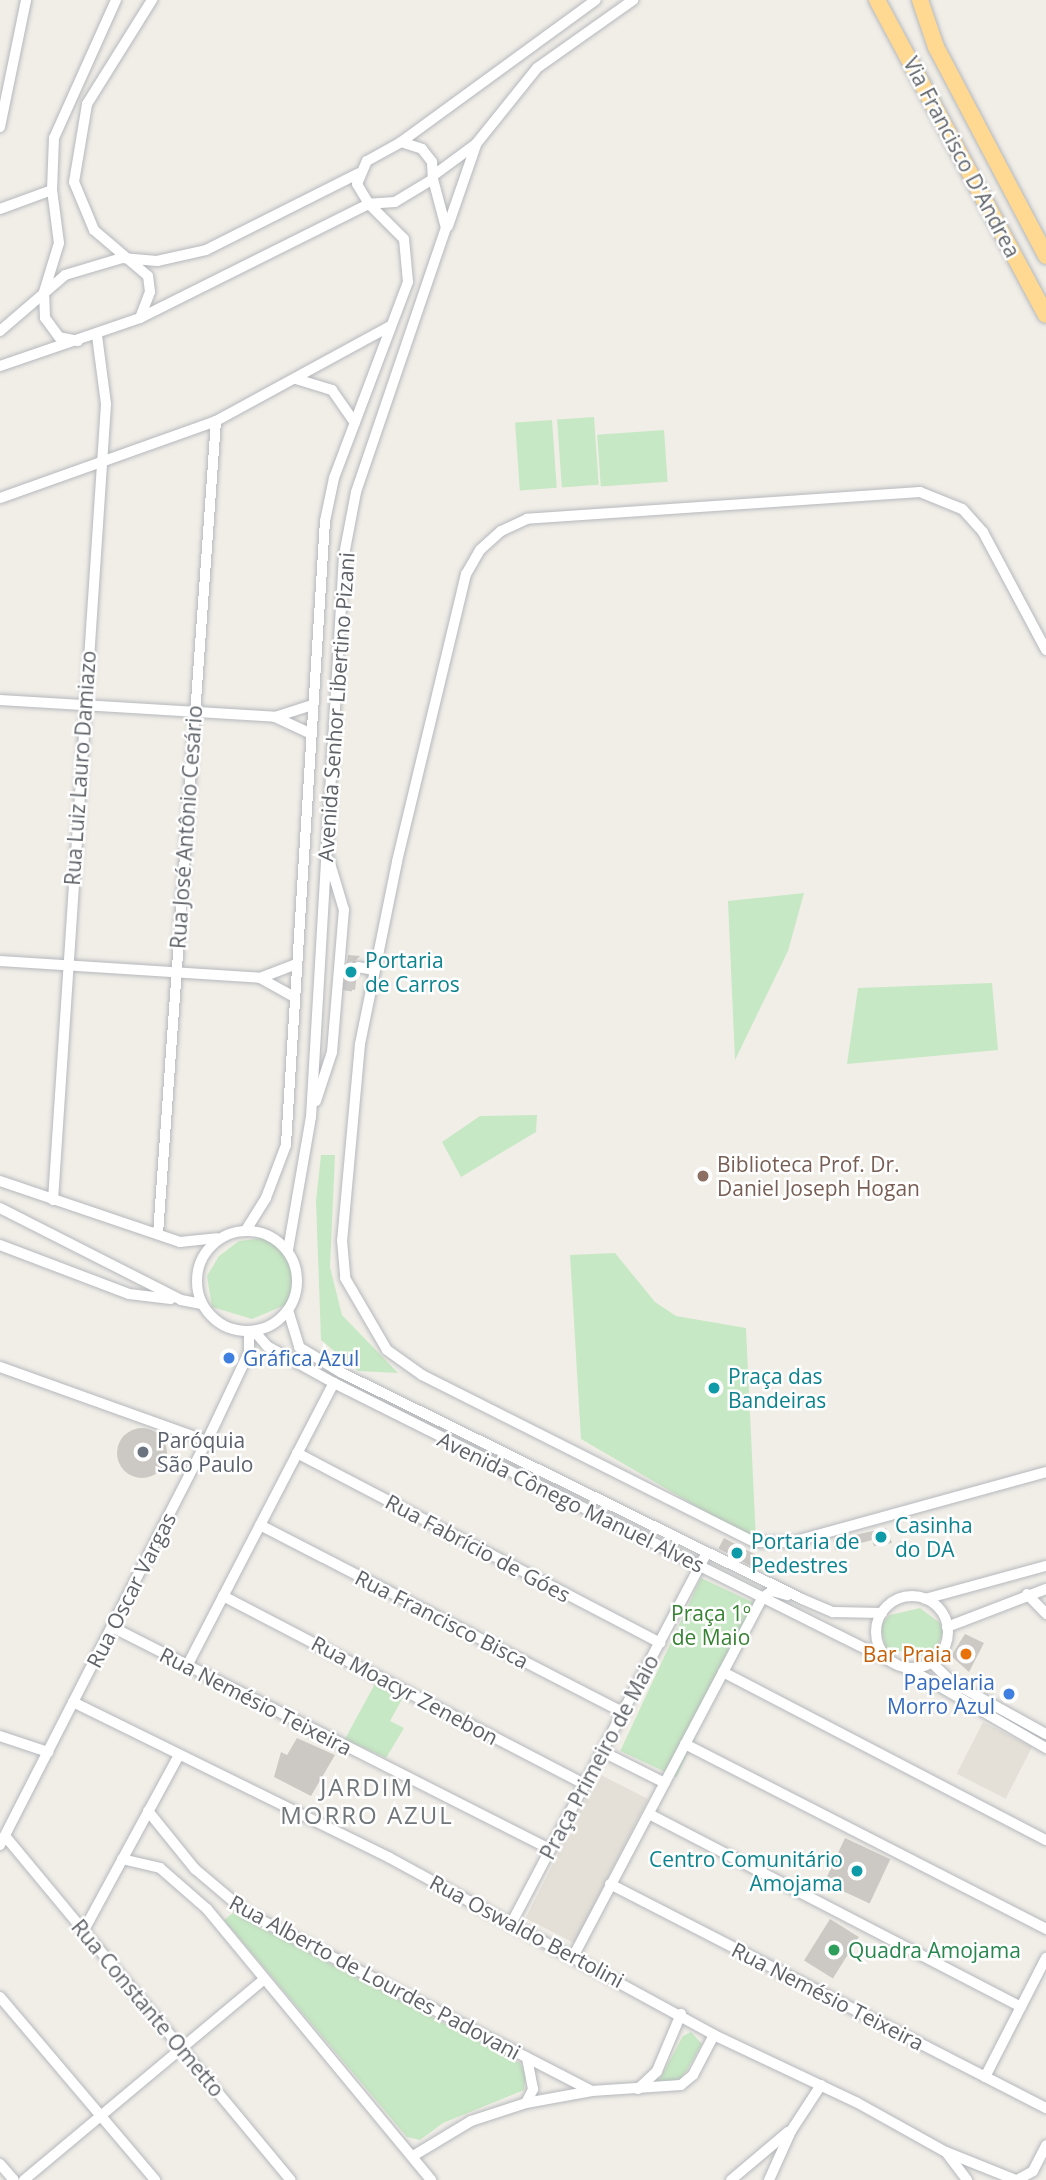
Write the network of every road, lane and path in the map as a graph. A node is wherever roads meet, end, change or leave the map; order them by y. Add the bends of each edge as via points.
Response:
1 (26, 0) edge
2 (116, 0) edge
3 (152, 0) edge
4 (596, 0) edge
5 (633, 0) edge
6 (877, 0) edge
7 (920, 0) edge
8 (3, 105) edge
9 (0, 127) edge
10 (401, 142) junction
11 (476, 144) junction
12 (359, 173) junction
13 (433, 177) junction
14 (52, 190) junction
15 (369, 204) junction
16 (0, 209) edge
17 (446, 228) junction
18 (1046, 256) edge
19 (122, 258) junction
20 (44, 292) junction
21 (1046, 315) edge
22 (140, 318) junction
23 (390, 326) junction
24 (0, 331) edge
25 (97, 336) junction
26 (79, 342) junction
27 (0, 366) edge
28 (296, 379) junction
29 (216, 421) junction
30 (355, 423) junction
31 (102, 466) junction
32 (0, 498) edge
33 (1046, 650) edge
34 (0, 700) edge
35 (84, 705) junction
36 (313, 705) junction
37 (195, 710) junction
38 (275, 717) junction
39 (311, 734) junction
40 (326, 849) junction
41 (0, 961) edge
42 (67, 964) junction
43 (296, 964) junction
44 (358, 967) tunnel mouth
45 (373, 970) junction
46 (175, 972) junction
47 (260, 978) junction
48 (356, 987) tunnel mouth
49 (369, 990) junction
50 (294, 997) junction
51 (311, 1116) junction
52 (0, 1181) edge
53 (53, 1200) junction
54 (0, 1208) edge
55 (246, 1230) junction
56 (158, 1234) junction
57 (220, 1238) junction
58 (0, 1245) edge
59 (288, 1250) junction
60 (181, 1300) junction
61 (202, 1304) junction
62 (288, 1310) junction
63 (251, 1331) junction
64 (0, 1367) edge
65 (334, 1383) junction
66 (207, 1441) junction
67 (297, 1454) junction
68 (1046, 1472) edge
69 (260, 1525) junction
70 (707, 1552) junction
71 (700, 1565) junction
72 (1046, 1566) edge
73 (1046, 1589) edge
74 (1027, 1594) junction
75 (223, 1595) junction
76 (762, 1598) junction
77 (802, 1599) junction
78 (925, 1599) junction
79 (882, 1612) junction
80 (1046, 1614) edge
81 (112, 1627) junction
82 (947, 1627) junction
83 (660, 1643) junction
84 (931, 1662) junction
85 (896, 1664) junction
86 (187, 1666) junction
87 (908, 1668) junction
88 (723, 1672) junction
89 (73, 1702) junction
90 (624, 1713) junction
91 (1046, 1734) edge
92 (0, 1736) edge
93 (685, 1744) junction
94 (1046, 1748) edge
95 (48, 1752) junction
96 (603, 1752) junction
97 (178, 1757) junction
98 (664, 1783) junction
99 (586, 1785) junction
100 (148, 1811) junction
101 (649, 1814) junction
102 (1046, 1840) edge
103 (2, 1841) edge
104 (550, 1849) junction
105 (122, 1859) junction
106 (610, 1884) junction
107 (220, 1895) junction
108 (207, 1909) junction
109 (511, 1924) junction
110 (1046, 1929) edge
111 (84, 1930) junction
112 (574, 1955) junction
113 (1046, 1958) edge
114 (264, 1979) junction
115 (0, 1997) edge
116 (1021, 2007) junction
117 (681, 2014) junction
118 (714, 2035) junction
119 (181, 2048) junction
120 (527, 2057) junction
121 (985, 2077) junction
122 (821, 2085) junction
123 (638, 2089) junction
124 (592, 2091) junction
125 (526, 2103) junction
126 (1046, 2108) edge
127 (101, 2116) junction
128 (791, 2130) junction
129 (1046, 2145) edge
130 (946, 2152) junction
131 (413, 2156) junction
132 (0, 2164) edge
133 (1033, 2171) junction
134 (14, 2180) edge
135 (24, 2180) edge
136 (155, 2180) edge
137 (291, 2180) edge
138 (432, 2180) edge
139 (731, 2180) edge
140 (769, 2180) edge
141 (967, 2180) edge
142 (1016, 2180) edge
143 (1041, 2180) edge

1 - 8 street
2 - 14 street via 57,121
3 - 19 street via 87,104 76,162 74,182 82,207
4 - 10 street
5 - 11 street via 537,68
6 - 21 highway, Via Francisco D'Andrea
7 - 18 highway, Via Francisco D'Andrea via 936,47
8 - 9 street
10 - 12 street via 367,161
10 - 13 street via 422,149
11 - 13 street
11 - 17 street, Avenida Senhor Libertino Pizani
12 - 15 street via 360,194
12 - 19 street via 205,250 157,261
13 - 15 street via 395,202
13 - 17 street
14 - 16 street
14 - 20 street via 60,243
15 - 22 street
15 - 23 street, Avenida Senhor Libertino Pizani via 404,239 409,258 408,282
17 - 40 street, Avenida Senhor Libertino Pizani via 356,492 344,555
19 - 20 street via 76,270
19 - 22 street via 148,276 150,292
20 - 24 street
20 - 26 street via 45,318 51,328 59,337
22 - 25 street
23 - 28 street
23 - 30 street, Avenida Senhor Libertino Pizani
25 - 26 street
25 - 31 street, Rua Luiz Lauro Damiazo via 106,404
26 - 27 street
28 - 29 street
28 - 30 street via 332,390
29 - 31 street
29 - 37 street, Rua José Antônio Cesário
30 - 36 street, Avenida Senhor Libertino Pizani via 325,522
31 - 32 street
31 - 35 street, Rua Luiz Lauro Damiazo
33 - 45 street via 983,532 944,498 920,492 527,519 480,550 466,574
34 - 35 street
35 - 37 street
35 - 42 street, Rua Luiz Lauro Damiazo
36 - 38 street
36 - 39 street, Avenida Senhor Libertino Pizani
37 - 38 street
37 - 46 street, Rua José Antônio Cesário
38 - 39 street
39 - 43 street, Avenida Senhor Libertino Pizani
40 - 51 street, Avenida Senhor Libertino Pizani
40 - 51 street via 344,910 343,963 332,1052
41 - 42 street
42 - 46 street
42 - 53 street, Rua Luiz Lauro Damiazo
43 - 47 street
43 - 50 street, Avenida Senhor Libertino Pizani
44 - 45 street
45 - 49 street
46 - 47 street
46 - 56 street, Rua José Antônio Cesário
47 - 50 street
48 - 49 street
49 - 68 street via 341,1240 345,1278 387,1350 422,1375 754,1542 792,1542
50 - 55 street, Avenida Senhor Libertino Pizani via 286,1145 266,1198
51 - 59 street, Avenida Senhor Libertino Pizani
52 - 53 street
53 - 56 street
54 - 60 street
55 - 57 street
55 - 59 street via 262,1232
56 - 57 street via 180,1242
57 - 61 street via 208,1248 196,1275
58 - 60 street via 129,1294
59 - 62 street via 298,1280
60 - 61 street
61 - 63 street via 222,1324
62 - 63 street
62 - 70 street, Avenida Cônego Manuel Alves via 294,1337 309,1356
63 - 65 street, Avenida Cônego Manuel Alves via 267,1346
63 - 66 street, Rua Oscar Vargas via 249,1352
64 - 66 street
65 - 67 street
65 - 71 street, Avenida Cônego Manuel Alves
66 - 81 street, Rua Oscar Vargas
67 - 69 street
67 - 83 street, Rua Fabrício de Góes
69 - 75 street
69 - 90 street, Rua Francisco Bisca
70 - 71 street, Praça Primeiro de Maio
70 - 77 street, Avenida Cônego Manuel Alves
71 - 76 street, Avenida Cônego Manuel Alves
71 - 83 street, Praça Primeiro de Maio
72 - 78 street
73 - 74 street
74 - 80 street
74 - 82 street
75 - 86 street
75 - 99 street, Rua Moacyr Zenebon
76 - 77 street via 772,1591
76 - 85 street, Avenida Cônego Manuel Alves
76 - 88 street
77 - 79 street, Avenida Cônego Manuel Alves via 833,1612
78 - 79 street via 901,1598
78 - 82 street
79 - 85 street via 879,1647
81 - 86 street, Rua Nemésio Teixeira
81 - 89 street, Rua Oscar Vargas
82 - 84 street via 944,1647
83 - 90 street, Praça Primeiro de Maio
84 - 87 street
84 - 91 street via 952,1682
85 - 87 street
86 - 104 street, Rua Nemésio Teixeira
87 - 94 street
88 - 93 street
88 - 102 street
89 - 95 street, Rua Oscar Vargas
89 - 97 street, Rua Oswaldo Bertolini
90 - 96 street, Praça Primeiro de Maio
92 - 95 street
93 - 98 street
93 - 110 street
95 - 103 street, Rua Oscar Vargas
96 - 98 street
96 - 99 street, Praça Primeiro de Maio
97 - 100 street
97 - 109 street, Rua Oswaldo Bertolini via 378,1852
98 - 101 street
99 - 104 street, Praça Primeiro de Maio
100 - 105 street
100 - 107 street, Rua Alberto de Lourdes Padovani
101 - 106 street
101 - 116 street
103 - 111 street, Rua Constante Ometto
104 - 109 street, Praça Primeiro de Maio
105 - 108 street via 160,1868
105 - 111 street
106 - 112 street
106 - 121 street, Rua Nemésio Teixeira
107 - 108 street
107 - 120 street, Rua Alberto de Lourdes Padovani
108 - 114 street
109 - 112 street, Rua Oswaldo Bertolini
111 - 119 street, Rua Constante Ometto
112 - 117 street, Rua Oswaldo Bertolini
113 - 116 street
114 - 119 street
114 - 131 street
115 - 127 street
116 - 121 street
117 - 118 street, Rua Oswaldo Bertolini
117 - 123 street via 657,2071
118 - 122 street, Rua Oswaldo Bertolini
118 - 123 street via 693,2075 681,2085
119 - 127 street
119 - 137 street, Rua Constante Ometto
120 - 124 street, Rua Alberto de Lourdes Padovani
120 - 125 street via 533,2089
121 - 126 street, Rua Nemésio Teixeira
122 - 128 street
122 - 130 street, Rua Oswaldo Bertolini
123 - 124 street
124 - 125 street
125 - 131 street via 471,2121
127 - 135 street
127 - 136 street
128 - 139 street
128 - 140 street
129 - 133 street
130 - 141 street, Rua Oswaldo Bertolini
130 - 142 street
131 - 138 street
132 - 134 street
133 - 142 street
133 - 143 street

